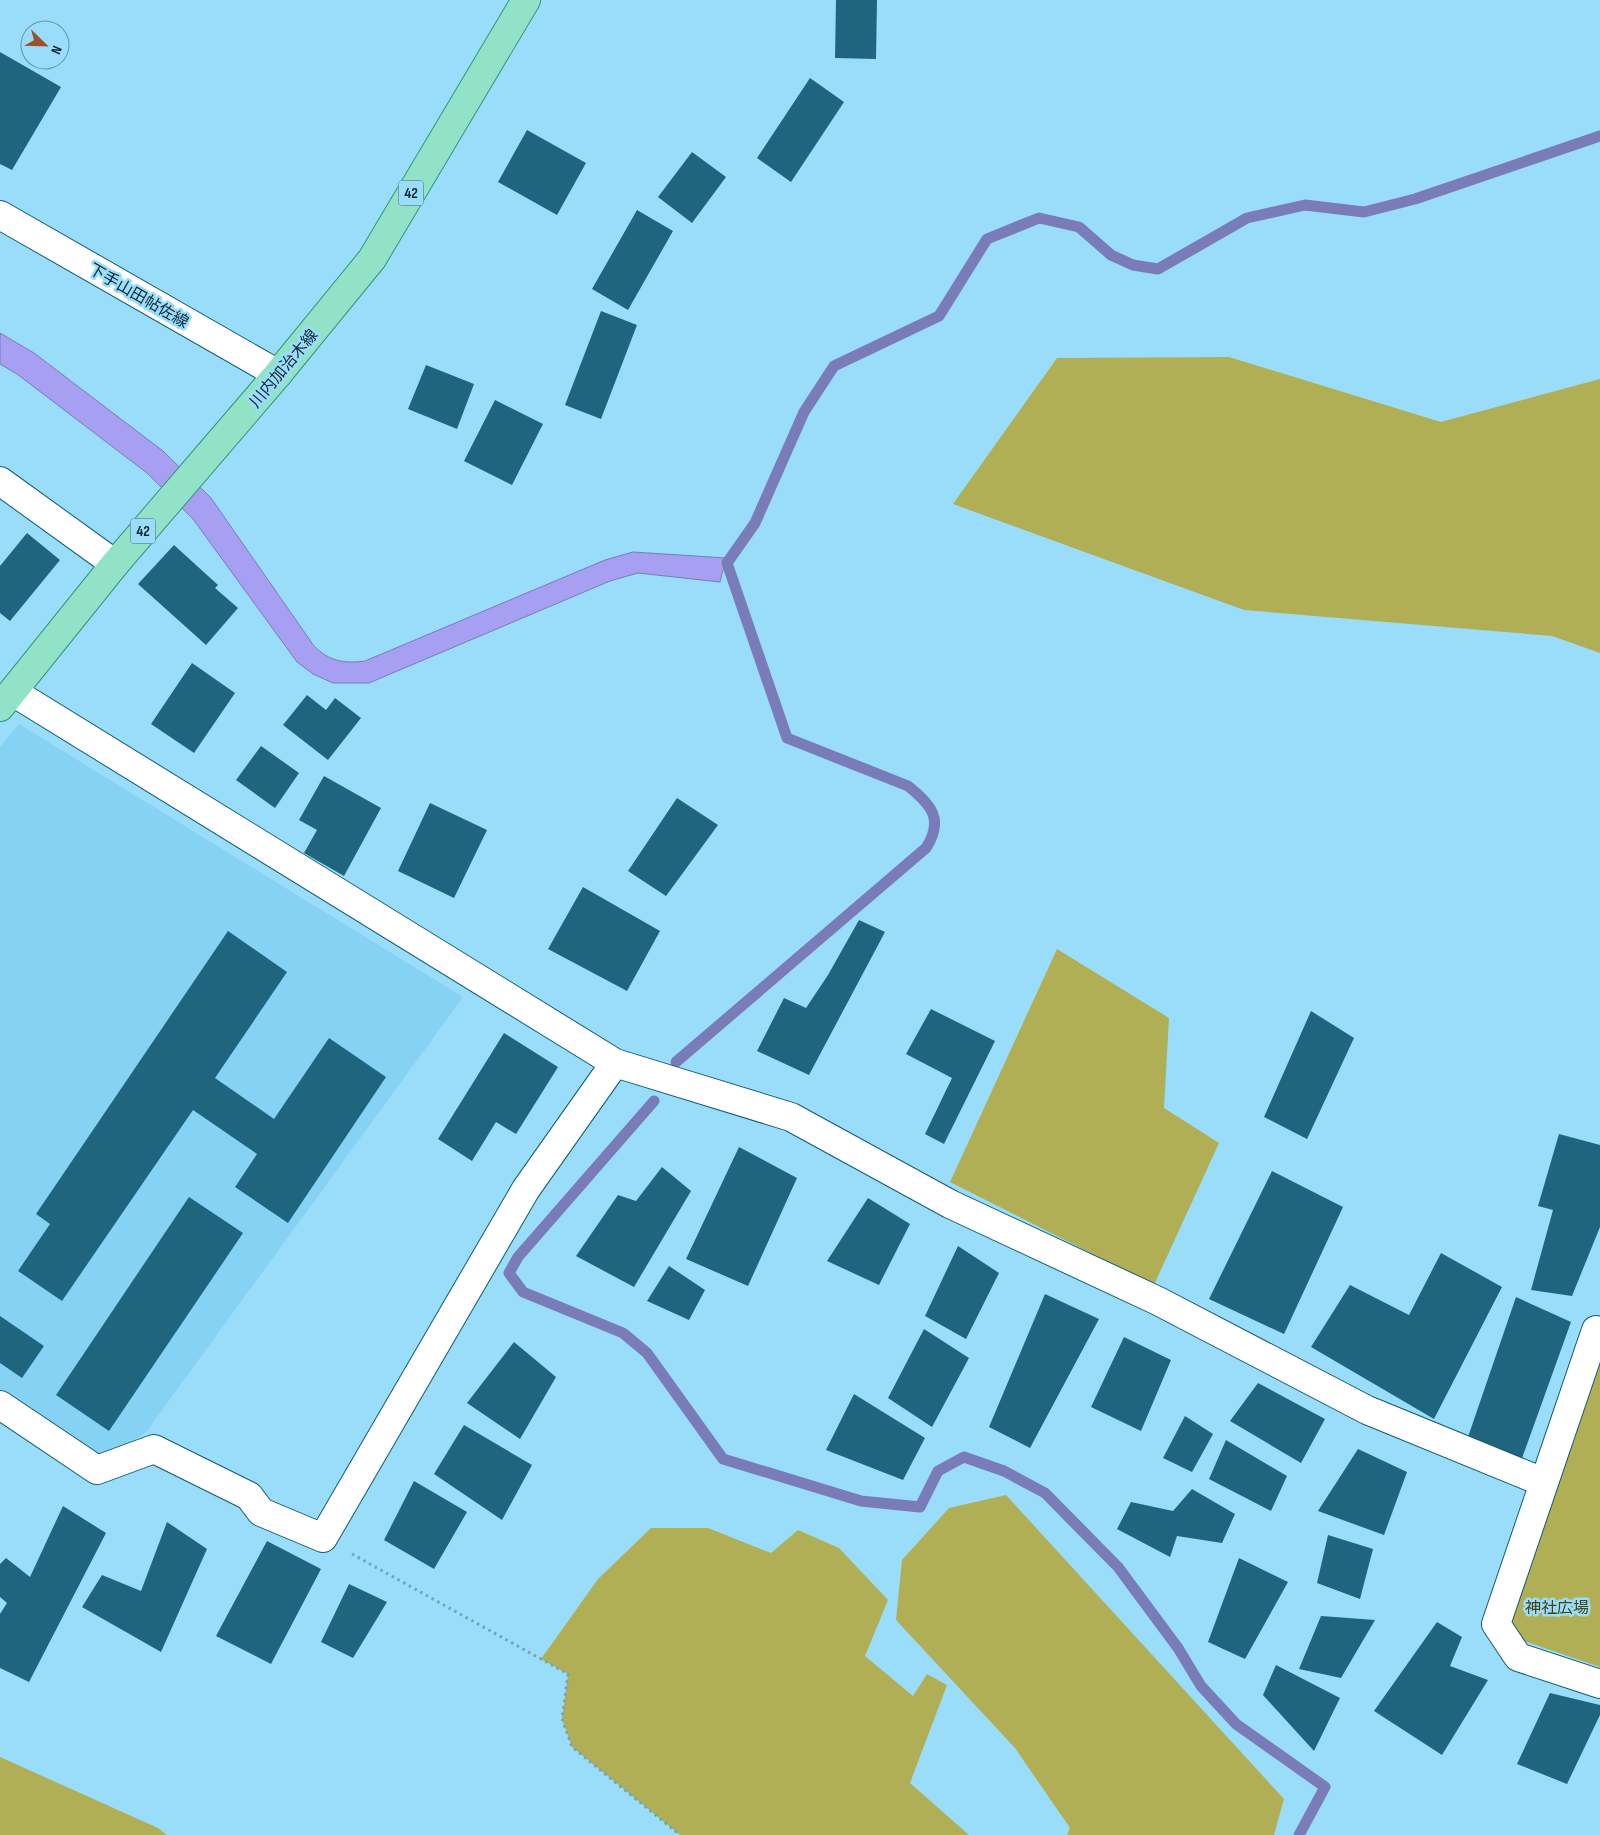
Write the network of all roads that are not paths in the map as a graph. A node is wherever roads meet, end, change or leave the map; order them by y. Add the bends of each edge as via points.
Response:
1 (526, 0) edge
2 (0, 215) edge
3 (278, 374) junction
4 (0, 481) edge
5 (115, 564) junction
6 (6, 700) edge
7 (615, 1063) junction
8 (1600, 1331) edge
9 (0, 1405) edge
10 (1544, 1482) junction
11 (1600, 1684) edge

1 - 3 main road, 川内加治木線 / 42 via 372,259
2 - 3 street, 下手山田帖佐線
3 - 5 main road, 川内加治木線 / 42
4 - 5 street
5 - 6 main road, 川内加治木線 / 42
6 - 7 street
7 - 9 street via 526,1189 323,1538 261,1512 249,1496 154,1449 97,1470
7 - 10 street via 791,1117 950,1204 1158,1301 1367,1410
8 - 10 street via 1596,1330
10 - 11 street via 1496,1624 1518,1657

